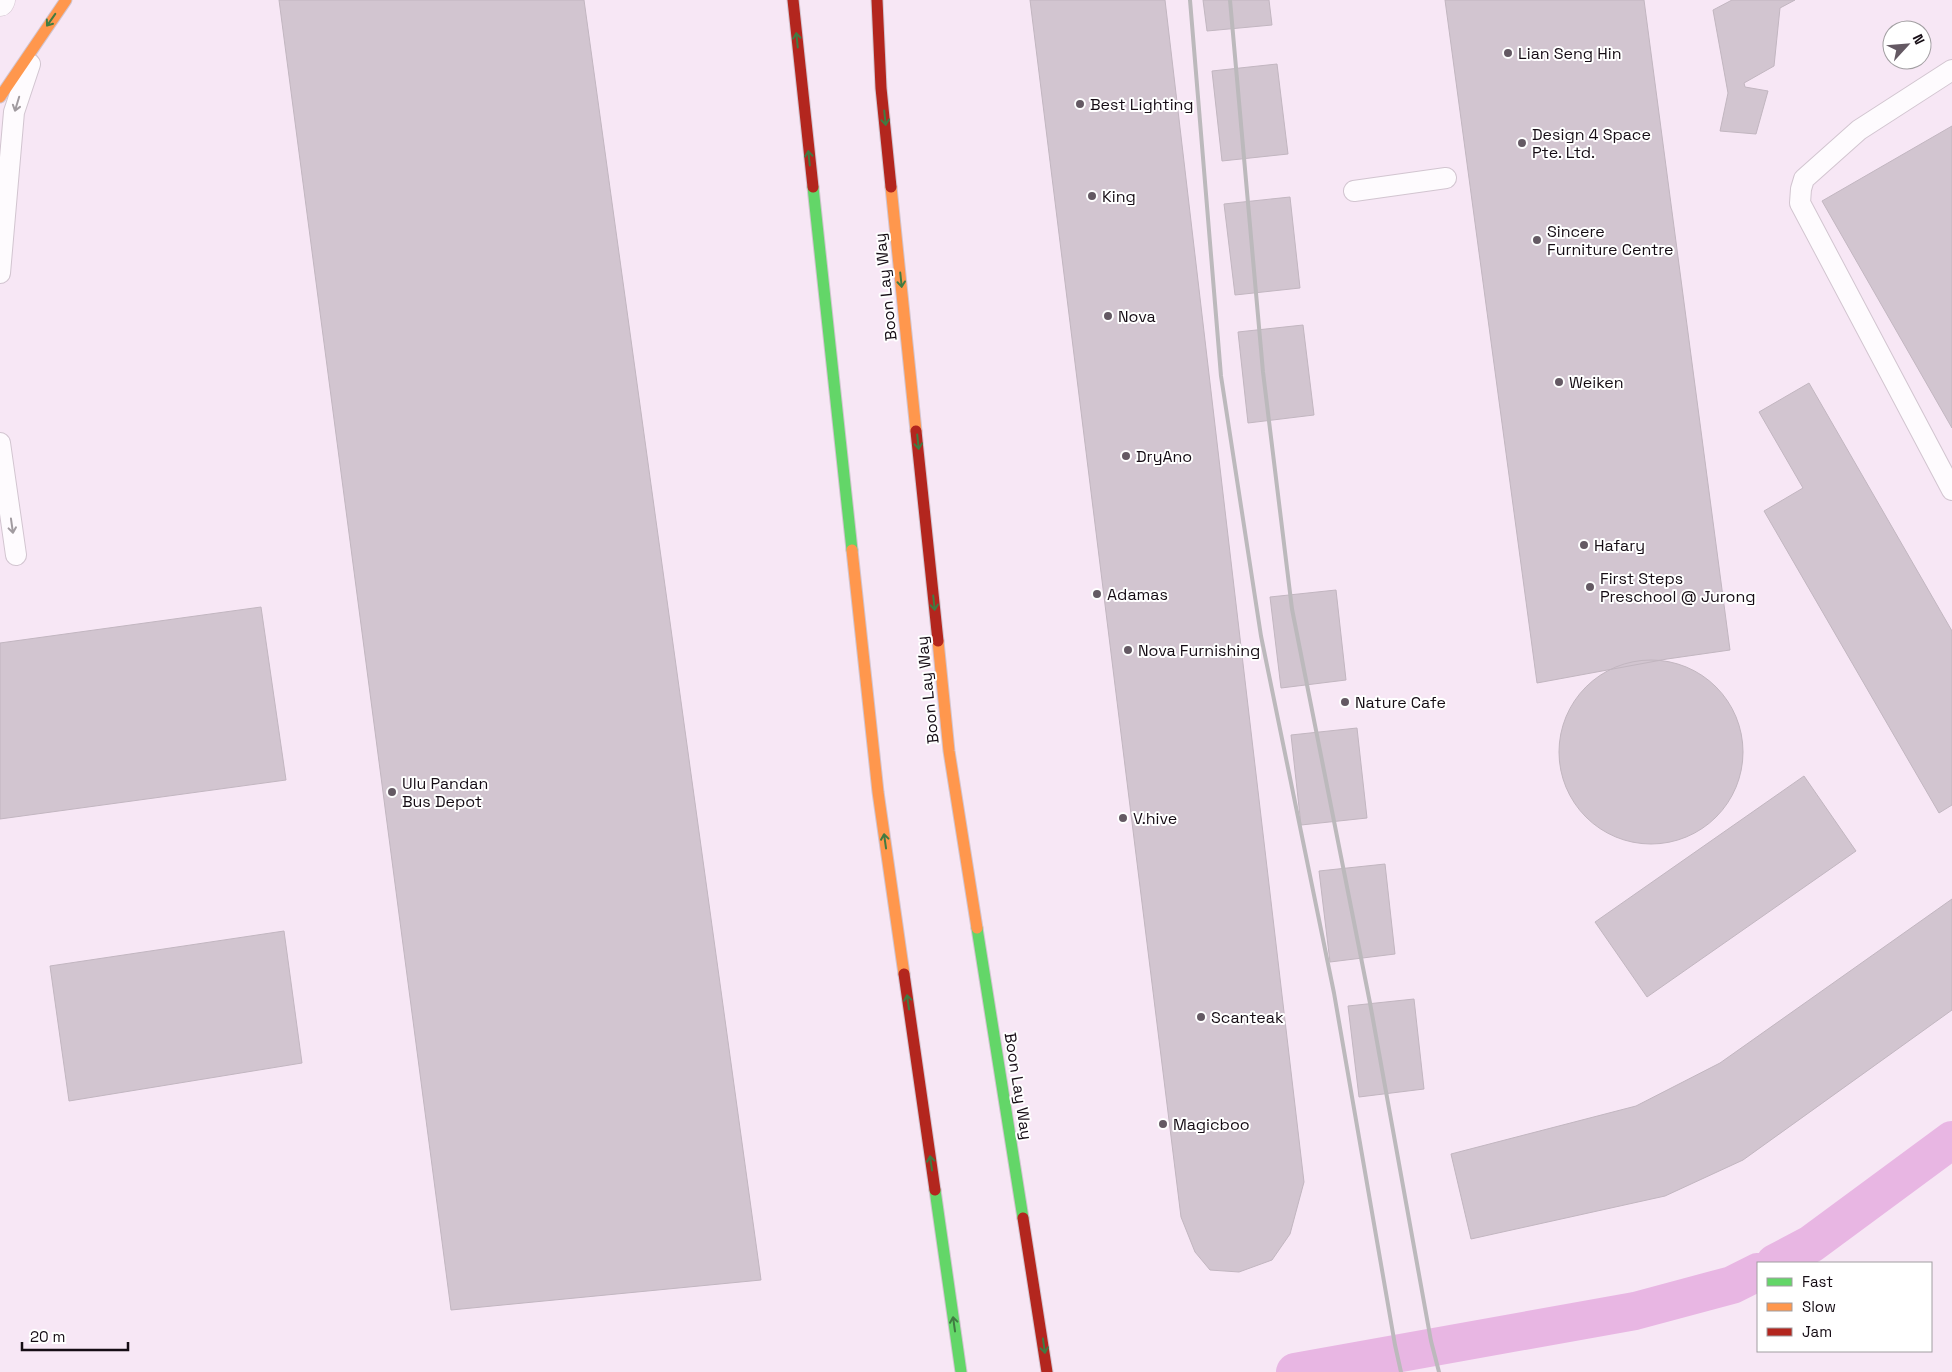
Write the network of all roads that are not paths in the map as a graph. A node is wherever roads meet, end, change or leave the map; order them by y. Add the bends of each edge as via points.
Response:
1 (66, 0) edge
2 (793, 0) edge
3 (877, 0) edge
4 (889, 20) dead end
5 (37, 41) junction
6 (1952, 70) edge
7 (882, 88) junction
8 (0, 97) edge
9 (1446, 178) dead end
10 (1354, 191) dead end
11 (0, 273) edge
12 (0, 443) edge
13 (1952, 490) edge
14 (16, 555) dead end
15 (961, 1372) edge
16 (1047, 1372) edge

1 -> 5 main road
15 -> 2 main road via 878,792
3 - 7 main road, Boon Lay Way
4 - 7 main road
5 - 8 main road
5 -> 11 lane via 14,112
6 - 13 lane via 1859,130 1804,179 1800,203
7 -> 16 main road, Boon Lay Way via 949,751
9 - 10 lane
12 -> 14 lane

